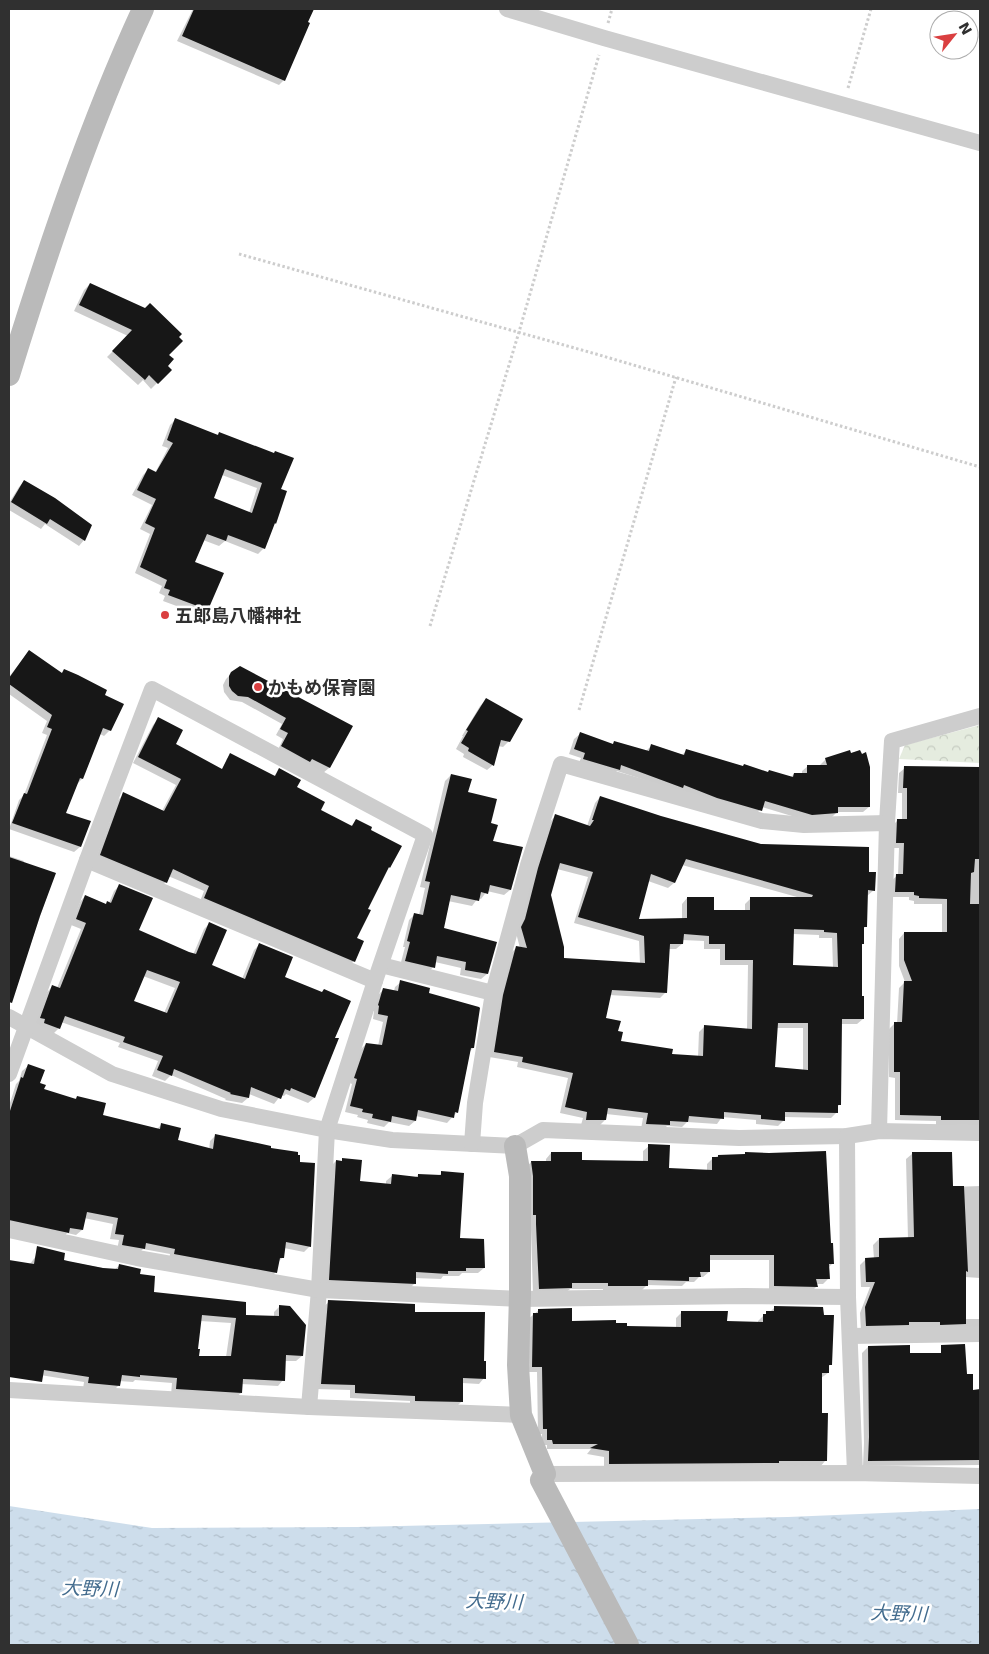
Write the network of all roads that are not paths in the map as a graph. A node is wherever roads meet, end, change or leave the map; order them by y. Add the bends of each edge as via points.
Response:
1 (143, 9) edge
2 (507, 9) edge
3 (980, 143) edge
4 (9, 375) edge
5 (980, 716) edge
6 (887, 823) junction
7 (87, 860) junction
8 (380, 965) junction
9 (375, 981) junction
10 (493, 993) junction
11 (9, 1017) edge
12 (26, 1027) junction
13 (9, 1074) edge
14 (327, 1130) junction
15 (879, 1131) junction
16 (980, 1133) edge
17 (847, 1136) junction
18 (472, 1144) junction
19 (515, 1146) junction
20 (9, 1230) edge
21 (319, 1290) junction
22 (848, 1297) junction
23 (520, 1299) junction
24 (980, 1334) edge
25 (850, 1336) junction
26 (9, 1390) edge
27 (309, 1408) junction
28 (522, 1415) junction
29 (855, 1473) junction
30 (980, 1476) edge
31 (543, 1477) junction
32 (628, 1645) edge

1 - 4 street via 82,158
2 - 3 street
5 - 6 street via 892,741
6 - 10 street via 804,825 762,821 561,764 528,865
6 - 15 street
7 - 8 street via 152,689 425,835
7 - 9 street
7 - 12 street
8 - 9 street
8 - 10 street
9 - 14 street
10 - 18 street via 475,1103
11 - 12 street
12 - 13 street
12 - 14 street via 112,1074 221,1110
14 - 18 street via 392,1140
14 - 21 street
15 - 16 street
15 - 17 street
17 - 19 street via 691,1137 543,1130
17 - 22 street
18 - 19 street
19 - 23 street via 520,1176
20 - 21 street via 137,1258
21 - 23 street
21 - 27 street
22 - 23 street
22 - 25 street
23 - 28 street via 518,1365
24 - 25 street
25 - 29 street
26 - 27 street
27 - 28 street
28 - 31 street
29 - 30 street
29 - 31 street
31 - 32 street

